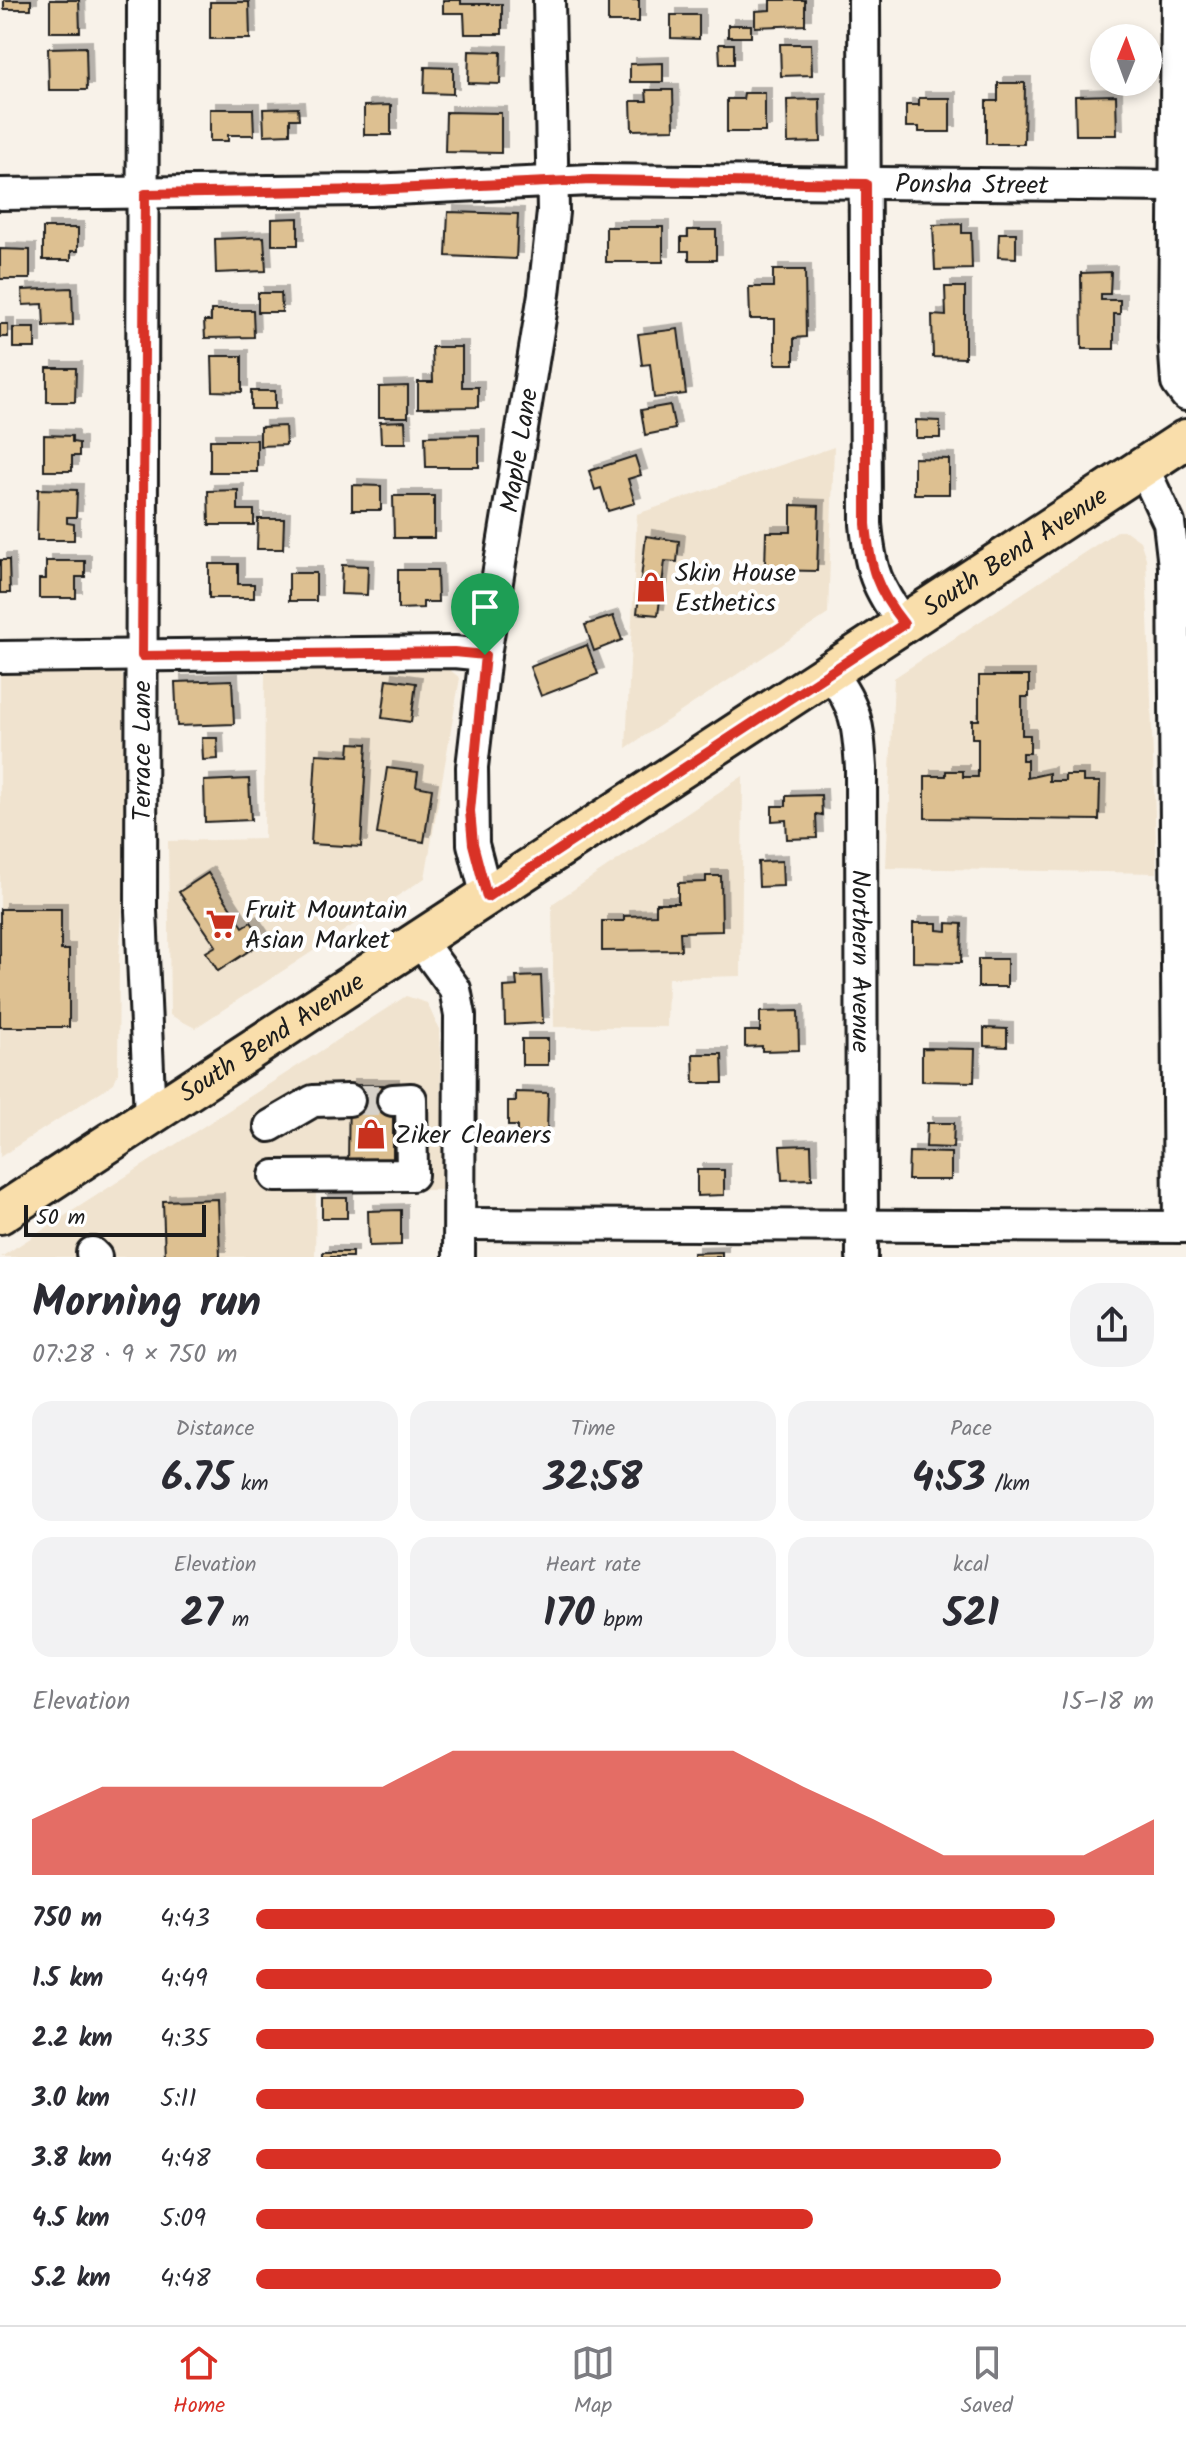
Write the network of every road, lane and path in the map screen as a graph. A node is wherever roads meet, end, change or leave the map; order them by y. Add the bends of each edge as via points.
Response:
1 (143, 0) edge
2 (549, 0) edge
3 (864, 0) edge
4 (1177, 0) edge
5 (550, 184) junction
6 (866, 184) junction
7 (1176, 186) junction
8 (0, 194) edge
9 (145, 194) junction
10 (1186, 395) edge
11 (1186, 439) edge
12 (1143, 467) junction
13 (904, 624) junction
14 (485, 655) junction
15 (142, 656) junction
16 (0, 657) edge
17 (830, 672) junction
18 (1181, 680) edge
19 (487, 897) junction
20 (420, 941) junction
21 (349, 1100) tunnel mouth
22 (393, 1100) dead end
23 (150, 1117) junction
24 (270, 1126) dead end
25 (275, 1176) dead end
26 (0, 1214) edge
27 (460, 1224) junction
28 (862, 1226) junction
29 (1182, 1227) edge
30 (459, 1257) edge
31 (862, 1257) edge

1 - 9 street, Terrace Lane
2 - 5 street, Maple Lane
3 - 6 street
4 - 7 street
5 - 6 street, Ponsha Street
5 - 9 street, Ponsha Street
5 - 14 street, Maple Lane via 553,212 544,294
6 - 7 street, Ponsha Street
6 - 13 street via 867,538 870,567 883,597
7 - 10 street via 1174,339 1177,383
8 - 9 street, Ponsha Street
9 - 15 street, Terrace Lane
11 - 12 main road, South Bend Avenue
12 - 13 main road, South Bend Avenue
12 - 18 street via 1169,523
13 - 17 main road, South Bend Avenue
14 - 15 street
14 - 19 street, Maple Lane via 470,811
15 - 16 street
15 - 23 street, Terrace Lane via 141,911
17 - 19 main road, South Bend Avenue
17 - 28 street, Northern Avenue via 850,698 861,768
18 - 29 street
19 - 20 main road, South Bend Avenue
20 - 23 main road, South Bend Avenue
20 - 27 street via 455,989 460,1015
21 - 24 street via 313,1101
22 - 25 street via 411,1099 412,1175
23 - 26 main road, South Bend Avenue
27 - 28 street
27 - 30 street
28 - 29 street
28 - 31 street, Northern Avenue

